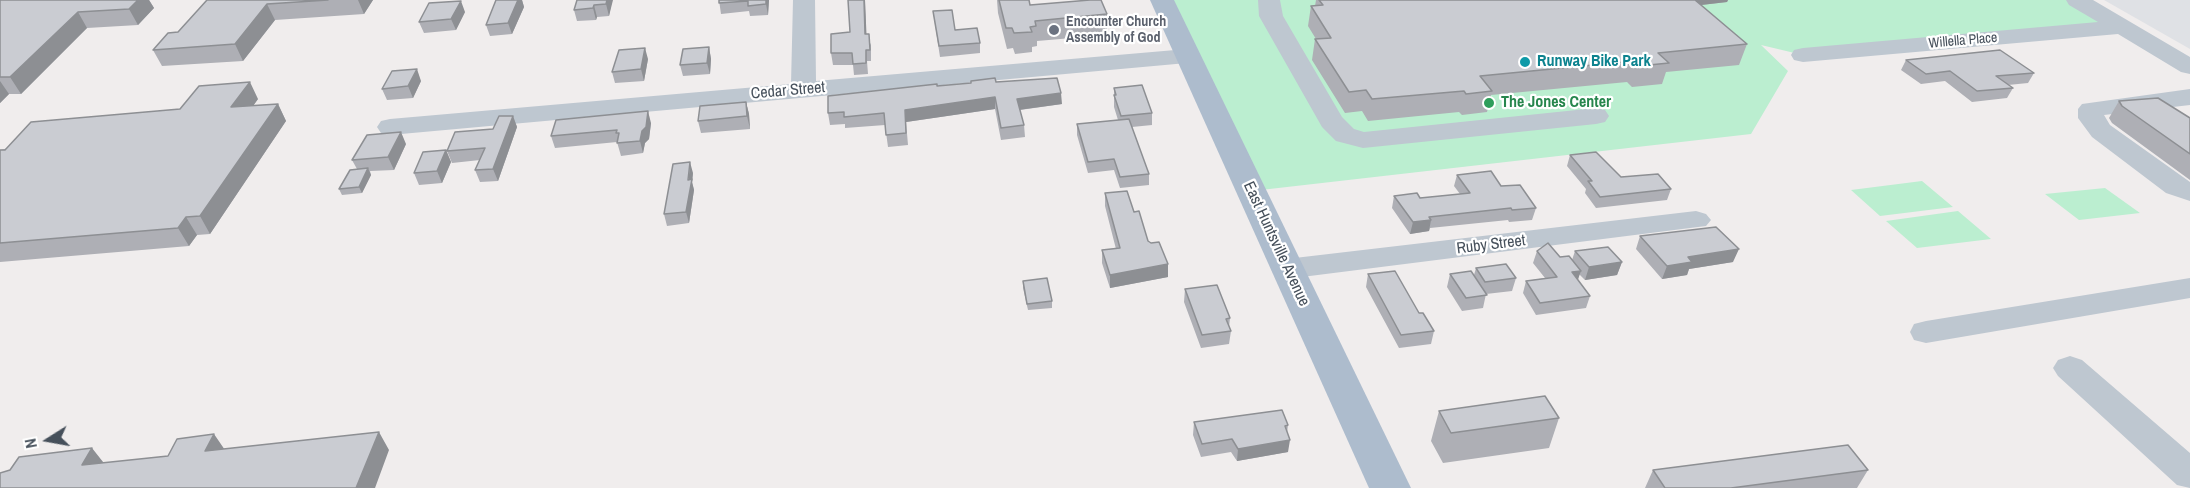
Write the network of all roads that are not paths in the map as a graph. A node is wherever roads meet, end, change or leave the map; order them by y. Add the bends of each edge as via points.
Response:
1 (804, 0) edge
2 (1162, 0) edge
3 (1269, 0) edge
4 (2077, 0) edge
5 (2123, 27) junction
6 (1803, 55) dead end
7 (1187, 56) junction
8 (2190, 67) edge
9 (803, 90) junction
10 (2183, 103) edge
11 (1596, 116) dead end
12 (390, 127) dead end
13 (2190, 192) edge
14 (1696, 220) dead end
15 (1287, 269) junction
16 (2190, 288) edge
17 (1926, 332) dead end
18 (2070, 368) dead end
19 (2190, 475) edge
20 (1390, 488) edge

1 - 9 street
2 - 7 main road, East Huntsville Avenue
3 - 11 street via 1271,16 1331,121 1344,135 1363,140
4 - 5 street
5 - 6 street, Willella Place
5 - 8 street
7 - 9 street, Cedar Street
7 - 15 main road, East Huntsville Avenue
9 - 12 street, Cedar Street
10 - 13 street via 2091,109 2091,118 2101,131 2176,187
14 - 15 street, Ruby Street
15 - 20 main road, East Huntsville Avenue
16 - 17 street
18 - 19 street

